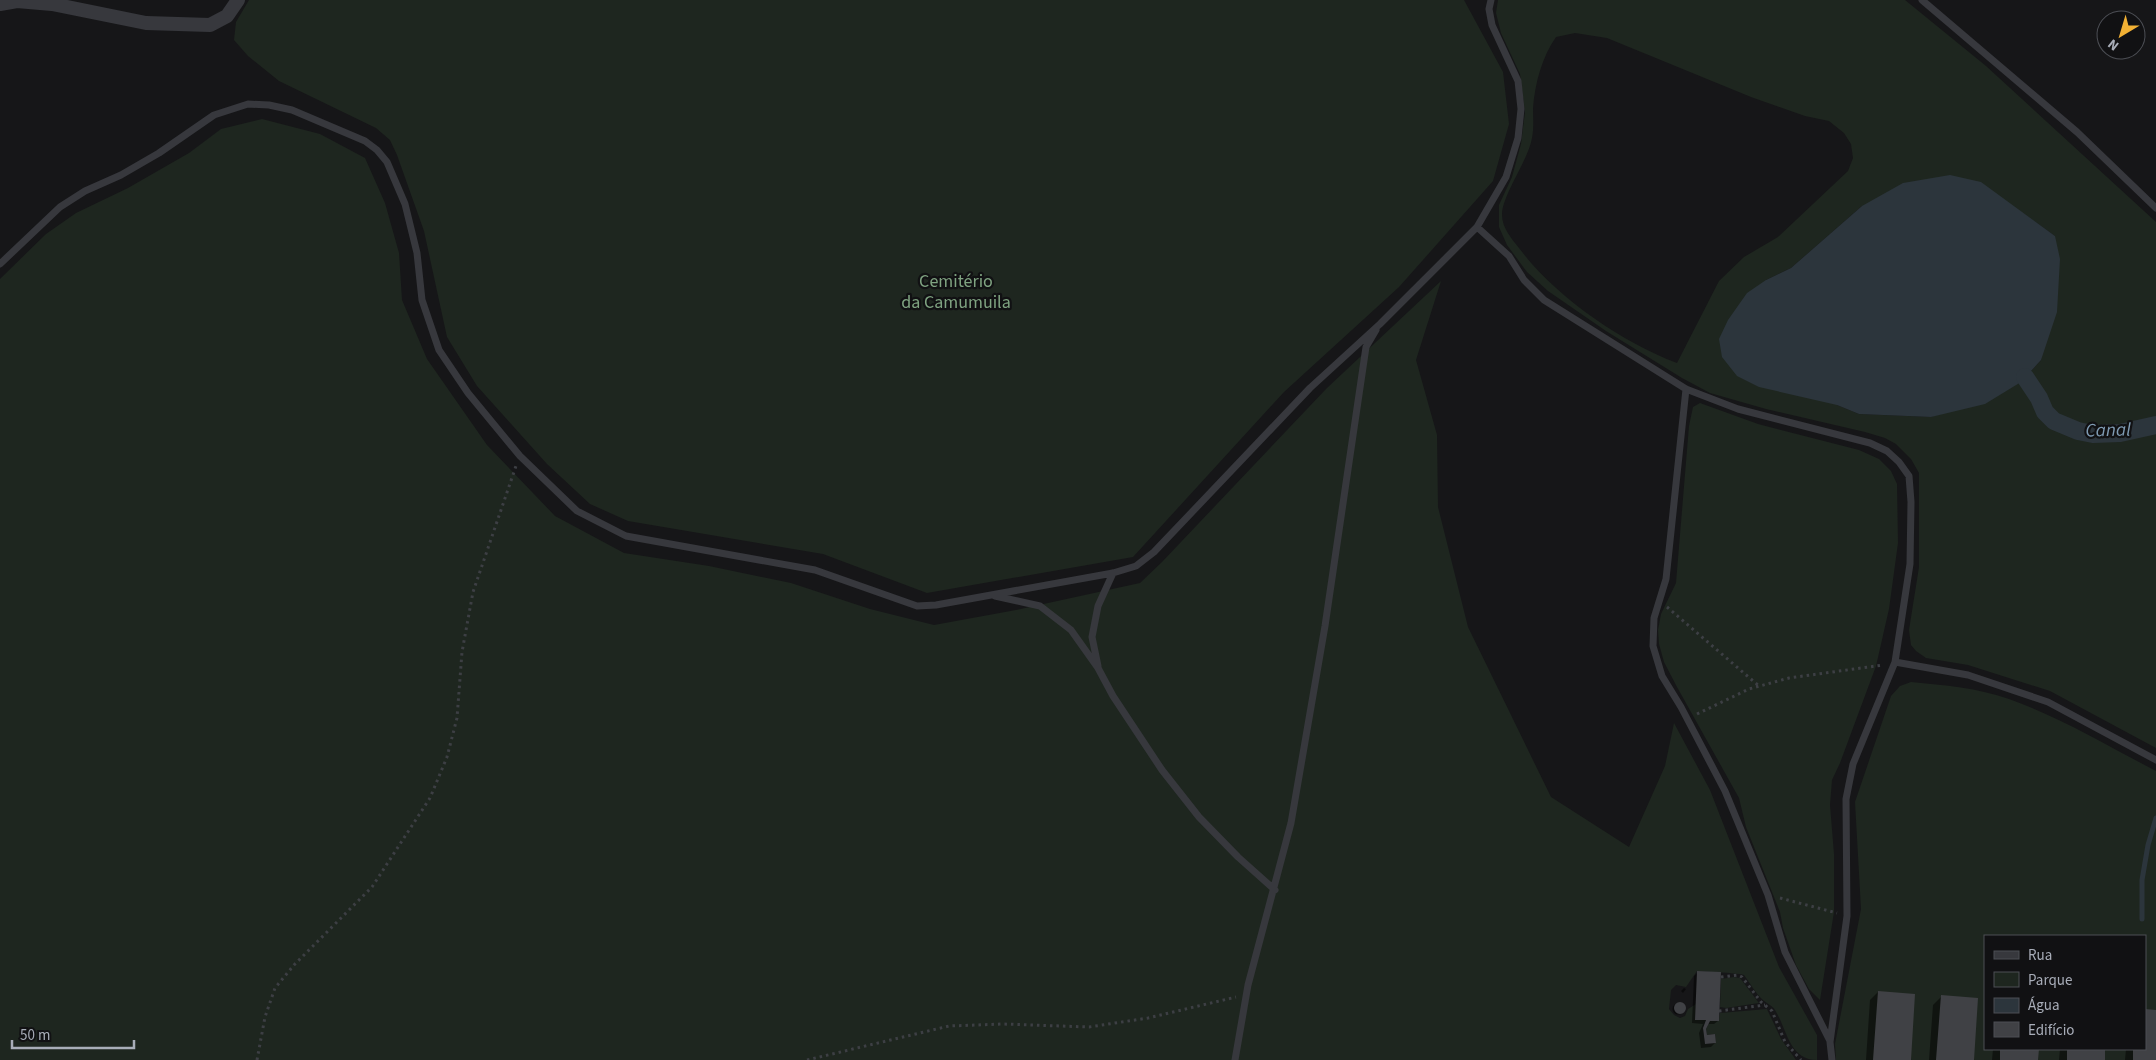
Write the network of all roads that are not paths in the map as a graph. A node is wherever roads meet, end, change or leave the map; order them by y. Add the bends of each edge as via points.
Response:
1 (238, 0) edge
2 (1491, 0) edge
3 (1922, 0) edge
4 (0, 4) edge
5 (2156, 208) edge
6 (1476, 227) junction
7 (0, 264) edge
8 (1380, 324) junction
9 (1686, 389) junction
10 (1113, 573) junction
11 (992, 595) junction
12 (1895, 662) junction
13 (1098, 668) junction
14 (2156, 760) edge
15 (1275, 890) junction
16 (1830, 1042) junction
17 (1235, 1060) edge
18 (1832, 1060) edge

1 - 4 street via 227,16 210,25 146,23 52,4 17,1
2 - 6 lane via 1492,25 1518,80 1521,109 1518,138 1506,177
3 - 5 lane via 2076,132
6 - 8 lane
6 - 9 lane via 1509,256 1524,280 1544,300
7 - 11 lane via 60,207 159,153 214,115 248,104 292,110 365,141 387,162 405,204 417,253 422,300 440,350 468,394 520,456 577,511 626,536 815,570 917,606
8 - 10 lane via 1310,388 1154,552 1136,566
8 - 15 lane via 1366,347 1320,654 1291,823
9 - 12 lane via 1738,409 1870,443 1887,451 1898,462 1908,476 1911,510 1910,564
9 - 16 lane via 1666,579 1654,618 1653,646 1662,676 1726,791 1768,895 1785,952
10 - 11 lane
10 - 13 lane via 1098,606 1092,637
11 - 13 lane via 1040,606 1071,630
12 - 14 lane via 1968,675 2048,702
12 - 16 lane via 1853,764 1846,799 1847,916
13 - 15 lane via 1162,770 1200,817
15 - 17 lane via 1246,994
16 - 18 lane

